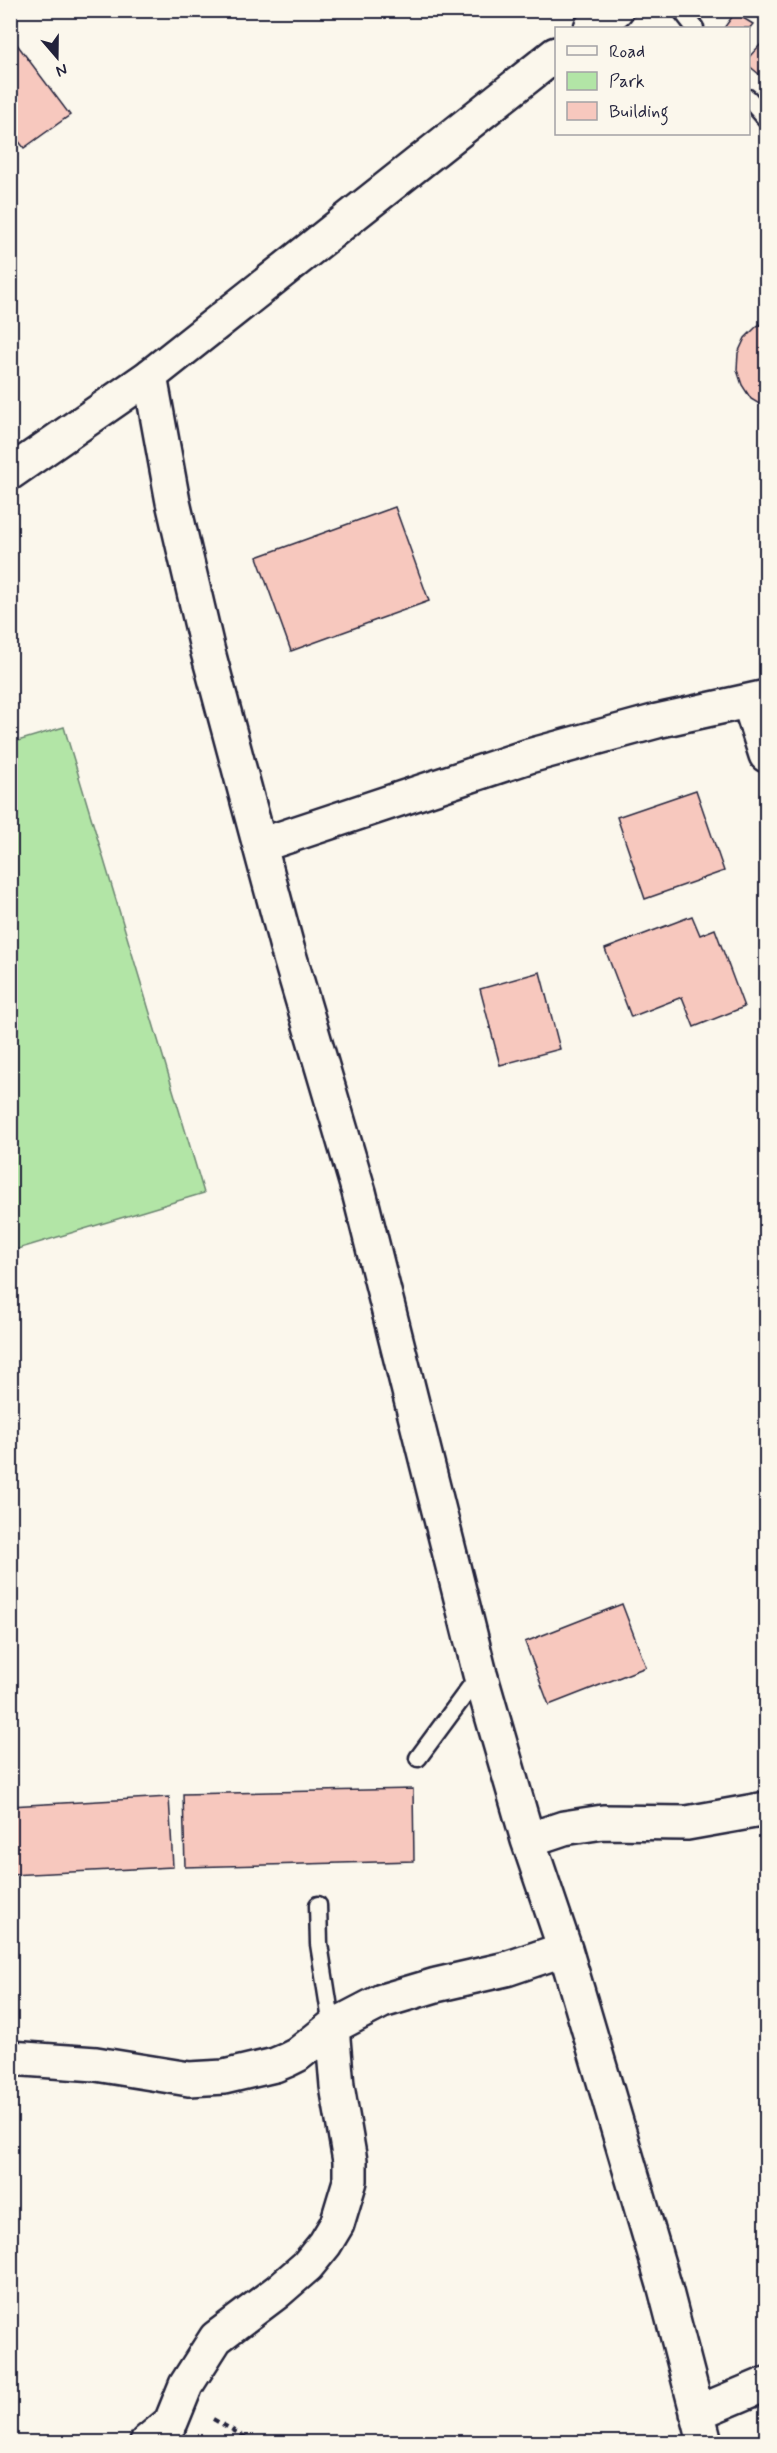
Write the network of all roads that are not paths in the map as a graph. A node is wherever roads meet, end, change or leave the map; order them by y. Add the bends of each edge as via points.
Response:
1 (616, 10) edge
2 (681, 10) edge
3 (592, 27) edge
4 (694, 27) edge
5 (555, 55) edge
6 (750, 100) edge
7 (766, 119) edge
8 (150, 376) junction
9 (10, 473) edge
10 (758, 699) edge
11 (766, 755) edge
12 (261, 845) junction
13 (480, 1674) junction
14 (418, 1758) dead end
15 (766, 1809) edge
16 (528, 1840) junction
17 (318, 1905) dead end
18 (565, 1949) junction
19 (332, 2027) junction
20 (10, 2058) edge
21 (766, 2384) edge
22 (701, 2428) edge
23 (147, 2442) edge

1 - 3 street
2 - 4 lane
5 - 8 street
6 - 7 lane
8 - 9 street
8 - 12 street via 173,502 208,652
10 - 11 street
10 - 12 street via 657,721 529,756
12 - 13 street via 358,1192
13 - 14 lane
13 - 16 street
15 - 16 street via 687,1823 603,1822 564,1828
16 - 18 street
17 - 19 lane via 319,1944
18 - 19 street via 506,1969 408,1992
18 - 22 street via 665,2288
19 - 20 street via 287,2060 224,2077 189,2079 96,2064
19 - 23 street via 350,2161 350,2181 337,2224 307,2265 216,2338 186,2385 171,2422
21 - 22 street

